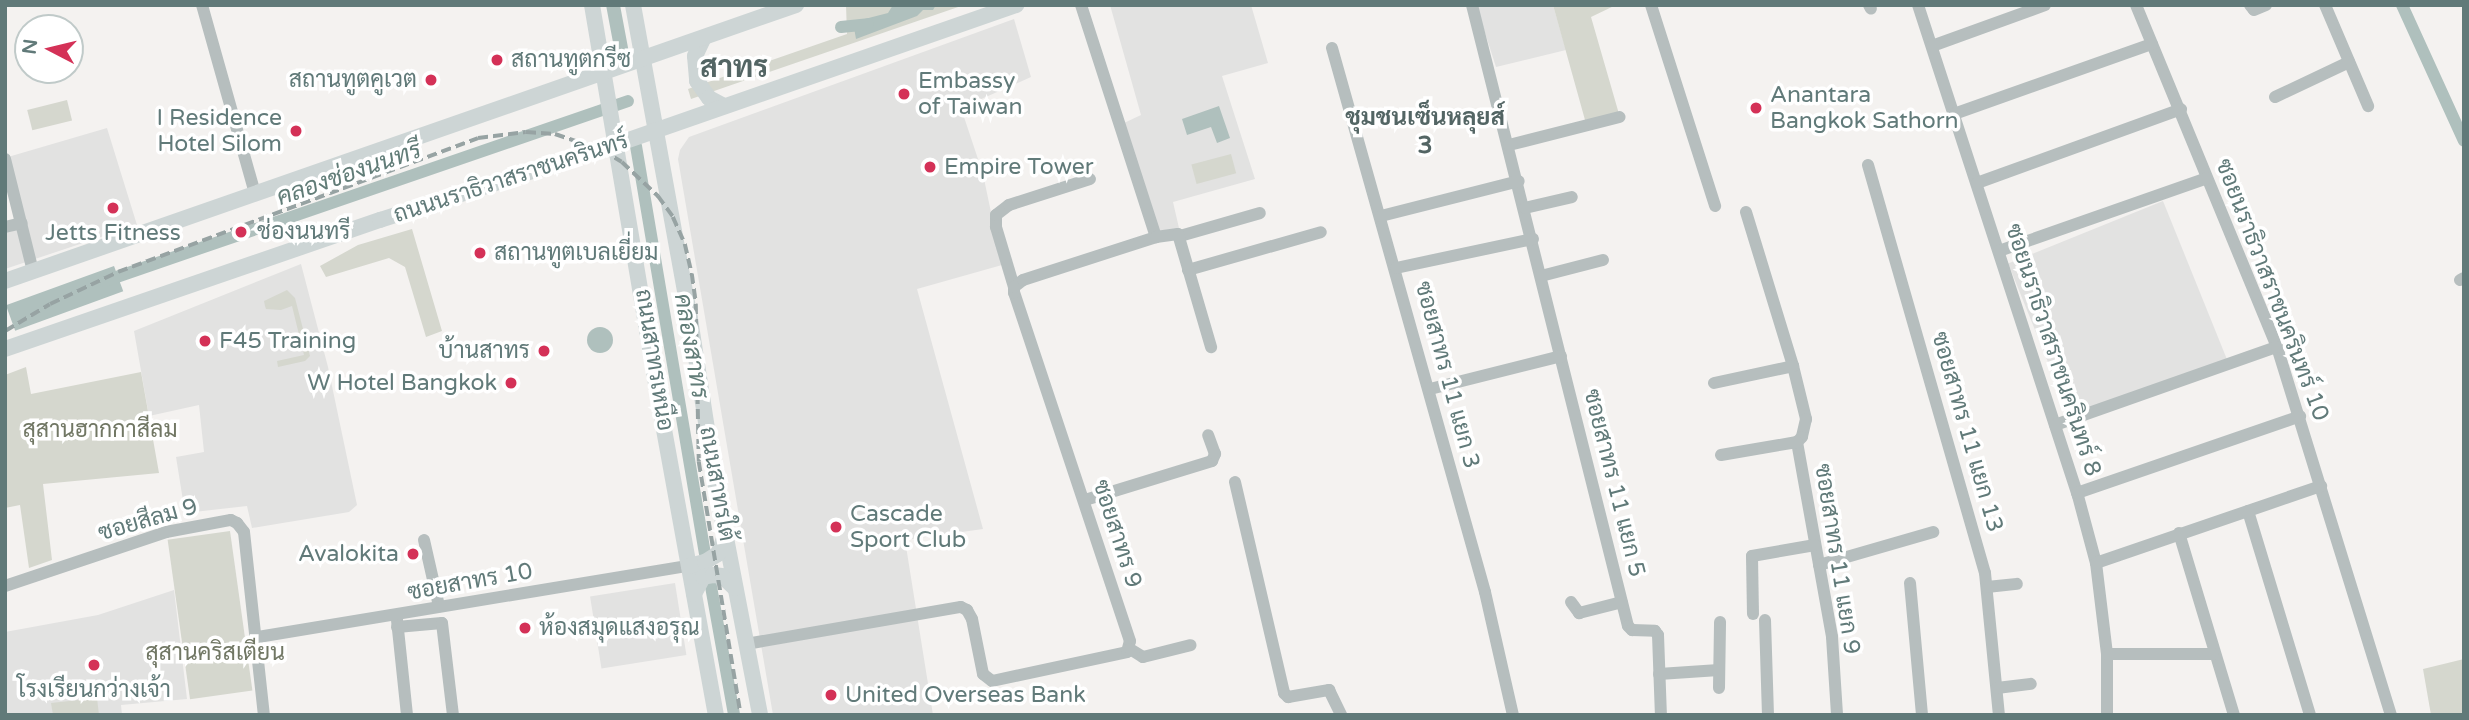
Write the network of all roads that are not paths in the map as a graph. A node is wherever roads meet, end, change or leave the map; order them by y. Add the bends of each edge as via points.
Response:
1 (202, 5) edge
2 (592, 5) edge
3 (633, 5) edge
4 (796, 5) edge
5 (1016, 5) edge
6 (1081, 5) edge
7 (1472, 5) edge
8 (1651, 5) edge
9 (1918, 5) edge
10 (2045, 5) edge
11 (2136, 5) edge
12 (2249, 5) edge
13 (2266, 5) edge
14 (2325, 5) edge
15 (703, 39) junction
16 (2152, 44) junction
17 (1932, 46) junction
18 (1332, 48) dead end
19 (643, 61) junction
20 (2349, 62) junction
21 (604, 74) junction
22 (2275, 97) dead end
23 (724, 106) junction
24 (2368, 106) dead end
25 (2180, 109) junction
26 (1954, 114) junction
27 (1620, 117) dead end
28 (657, 131) junction
29 (617, 145) junction
30 (1509, 145) junction
31 (5, 159) edge
32 (1868, 165) dead end
33 (2207, 177) junction
34 (1090, 179) dead end
35 (1518, 181) junction
36 (1977, 183) junction
37 (255, 193) junction
38 (1572, 197) dead end
39 (1715, 206) dead end
40 (1525, 208) junction
41 (1746, 212) dead end
42 (1260, 213) dead end
43 (1381, 216) junction
44 (21, 222) junction
45 (5, 227) edge
46 (1321, 232) dead end
47 (1180, 236) junction
48 (1156, 237) junction
49 (1532, 240) junction
50 (1999, 251) junction
51 (1603, 260) dead end
52 (1396, 268) junction
53 (33, 271) junction
54 (1188, 271) junction
55 (1542, 275) junction
56 (5, 281) edge
57 (1014, 287) junction
58 (1211, 346) dead end
59 (2277, 347) junction
60 (5, 349) edge
61 (1561, 356) junction
62 (1793, 366) junction
63 (1714, 383) dead end
64 (1430, 390) junction
65 (2300, 416) junction
66 (2055, 425) junction
67 (1208, 435) dead end
68 (1797, 442) junction
69 (1721, 455) dead end
70 (1235, 482) dead end
71 (2321, 486) junction
72 (2077, 493) junction
73 (1084, 500) junction
74 (2248, 511) junction
75 (1933, 532) dead end
76 (2179, 533) junction
77 (725, 537) junction
78 (424, 540) dead end
79 (1815, 545) junction
80 (2095, 563) junction
81 (1819, 565) junction
82 (689, 566) junction
83 (1910, 583) dead end
84 (2017, 584) dead end
85 (5, 586) edge
86 (1987, 587) junction
87 (735, 588) junction
88 (694, 594) junction
89 (1571, 602) dead end
90 (1622, 602) junction
91 (439, 606) junction
92 (397, 621) junction
93 (1720, 622) dead end
94 (258, 637) junction
95 (747, 644) junction
96 (1191, 645) dead end
97 (1130, 649) junction
98 (2107, 654) junction
99 (2213, 654) junction
100 (1719, 670) junction
101 (1659, 674) junction
102 (2031, 684) dead end
103 (1719, 688) dead end
104 (1997, 688) junction
105 (264, 715) edge
106 (407, 715) edge
107 (453, 715) edge
108 (716, 715) edge
109 (760, 715) edge
110 (1341, 715) edge
111 (1513, 715) edge
112 (1661, 715) edge
113 (1768, 715) edge
114 (1837, 715) edge
115 (1922, 715) edge
116 (1999, 715) edge
117 (2107, 715) edge
118 (2234, 715) edge
119 (2310, 715) edge
120 (2391, 715) edge

1 - 37 street
2 - 21 main road, ถนนสาทรเหนือ
3 - 19 main road, ถนนสาทรใต้
4 - 15 main road
5 - 23 main road, ถนนนราธิวาสราชนครินทร์
6 - 48 street
7 - 30 street, ซอยสาทร 11 แยก 5
8 - 39 street
9 - 17 street, ซอยนราธิวาสราชนครินทร์ 8
10 - 17 street
11 - 16 street, ซอยนราธิวาสราชนครินทร์ 10
12 - 13 street via 2255,10
14 - 20 street
15 - 19 main road
15 - 23 main road via 695,56 697,81 709,97
16 - 25 street, ซอยนราธิวาสราชนครินทร์ 10
16 - 26 street
17 - 26 street, ซอยนราธิวาสราชนครินทร์ 8
18 - 43 street, ซอยสาทร 11 แยก 3
19 - 21 main road
19 - 28 main road, ถนนสาทรใต้
20 - 22 street
20 - 24 street
21 - 29 main road, ถนนสาทรเหนือ
21 - 37 main road
23 - 28 main road, ถนนนราธิวาสราชนครินทร์
25 - 33 street, ซอยนราธิวาสราชนครินทร์ 10
25 - 36 street
26 - 36 street, ซอยนราธิวาสราชนครินทร์ 8
27 - 30 street
28 - 29 main road, ถนนนราธิวาสราชนครินทร์
28 - 77 main road, ถนนสาทรใต้
29 - 60 main road, ถนนนราธิวาสราชนครินทร์ via 380,220
29 - 82 main road, ถนนสาทรเหนือ
30 - 35 street, ซอยสาทร 11 แยก 5
31 - 44 street
32 - 86 street, ซอยสาทร 11 แยก 13
33 - 50 street
33 - 59 street, ซอยนราธิวาสราชนครินทร์ 10
34 - 57 street, ซอยสาทร 9 via 1009,205 996,215
35 - 40 street, ซอยสาทร 11 แยก 5
35 - 43 street
36 - 50 street, ซอยนราธิวาสราชนครินทร์ 8
37 - 53 main road
38 - 40 street
40 - 49 street, ซอยสาทร 11 แยก 5
41 - 62 street, ซอยสาทร 11 แยก 9
42 - 47 street
43 - 52 street, ซอยสาทร 11 แยก 3
44 - 45 street
44 - 53 street
46 - 54 street
47 - 48 street
47 - 54 street
48 - 57 street via 1023,280
49 - 52 street
49 - 55 street, ซอยสาทร 11 แยก 5
50 - 66 street, ซอยนราธิวาสราชนครินทร์ 8
51 - 55 street
52 - 64 street, ซอยสาทร 11 แยก 3
53 - 56 main road
54 - 58 street
55 - 61 street, ซอยสาทร 11 แยก 5
57 - 73 street, ซอยสาทร 9
59 - 65 street, ซอยนราธิวาสราชนครินทร์ 10
59 - 66 street
61 - 64 street
61 - 90 street, ซอยสาทร 11 แยก 5
62 - 63 street
62 - 68 street, ซอยสาทร 11 แยก 9 via 1806,419
64 - 111 street, ซอยสาทร 11 แยก 3
65 - 71 street, ซอยนราธิวาสราชนครินทร์ 10
65 - 72 street
66 - 72 street, ซอยนราธิวาสราชนครินทร์ 8
67 - 73 street via 1215,454 1212,461
68 - 69 street
68 - 79 street, ซอยสาทร 11 แยก 9
70 - 110 street via 1284,693 1288,697 1329,690
71 - 74 street
71 - 120 street, ซอยนราธิวาสราชนครินทร์ 10
72 - 80 street, ซอยนราธิวาสราชนครินทร์ 8
73 - 97 street, ซอยสาทร 9
74 - 76 street
74 - 119 street
75 - 81 street
76 - 80 street
76 - 99 street
77 - 82 main road via 718,554
77 - 87 main road, ถนนสาทรใต้
78 - 91 street
79 - 81 street, ซอยสาทร 11 แยก 9
79 - 113 street via 1752,556
80 - 98 street, ซอยนราธิวาสราชนครินทร์ 8
81 - 114 street, ซอยสาทร 11 แยก 9 via 1832,637
82 - 88 main road, ถนนสาทรเหนือ
82 - 91 street, ซอยสาทร 10
83 - 115 street
84 - 86 street
85 - 94 street, ซอยสีลม 9 via 166,532 231,520 244,532
86 - 104 street, ซอยสาทร 11 แยก 13
87 - 88 main road via 722,576 713,575 703,577
87 - 95 main road, ถนนสาทรใต้
88 - 108 main road, ถนนสาทรเหนือ
89 - 90 street via 1579,613
90 - 101 street, ซอยสาทร 11 แยก 5 via 1630,629 1658,635
91 - 92 street, ซอยสาทร 10
92 - 94 street, ซอยสาทร 10
92 - 106 street
92 - 107 street via 442,623
93 - 100 street
94 - 105 street, ซอยสีลม 9
95 - 97 street via 961,607 972,619 983,674 992,681 1124,654
95 - 109 main road, ถนนสาทรใต้
96 - 97 street via 1143,657
98 - 99 street
98 - 117 street, ซอยนราธิวาสราชนครินทร์ 8
99 - 118 street
100 - 101 street
100 - 103 street
101 - 112 street, ซอยสาทร 11 แยก 5
102 - 104 street
104 - 116 street, ซอยสาทร 11 แยก 13

